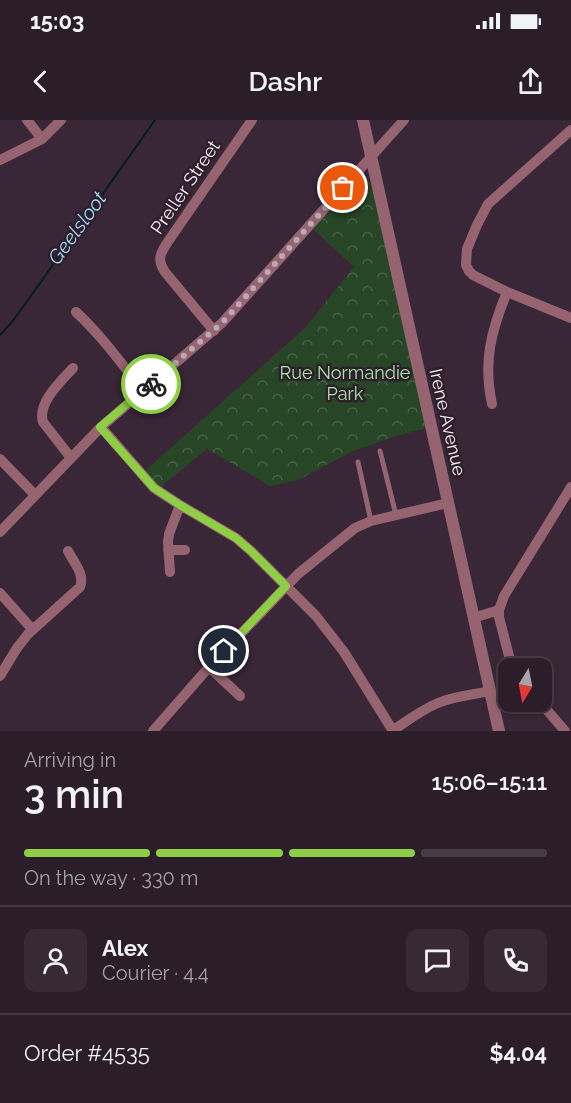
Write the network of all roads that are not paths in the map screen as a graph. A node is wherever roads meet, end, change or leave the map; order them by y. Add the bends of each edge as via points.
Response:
1 (27, 120) edge
2 (61, 120) edge
3 (252, 120) edge
4 (363, 120) edge
5 (404, 120) edge
6 (563, 120) edge
7 (571, 130) edge
8 (42, 138) junction
9 (371, 158) junction
10 (0, 160) edge
11 (507, 292) junction
12 (76, 312) dead end
13 (571, 318) edge
14 (214, 331) junction
15 (72, 368) dead end
16 (143, 391) junction
17 (492, 404) dead end
18 (100, 427) junction
19 (380, 451) dead end
20 (71, 458) junction
21 (0, 459) edge
22 (358, 462) dead end
23 (571, 486) edge
24 (35, 495) junction
25 (448, 503) junction
26 (180, 505) junction
27 (559, 507) junction
28 (571, 510) edge
29 (396, 515) junction
30 (371, 520) junction
31 (0, 532) edge
32 (168, 550) junction
33 (185, 550) dead end
34 (68, 551) dead end
35 (170, 572) dead end
36 (286, 586) junction
37 (2, 596) edge
38 (499, 610) junction
39 (473, 618) junction
40 (32, 629) junction
41 (509, 658) edge
42 (209, 667) junction
43 (0, 676) edge
44 (490, 691) junction
45 (240, 696) dead end
46 (549, 712) edge
47 (153, 731) edge
48 (393, 731) edge
49 (499, 731) edge
50 (565, 731) edge

1 - 8 street
2 - 8 street
3 - 14 street, Preller Street via 160,258 165,272
4 - 9 street, Irene Avenue
5 - 9 street
6 - 7 street
7 - 11 street via 488,204 472,238 466,257 469,271
8 - 10 street
9 - 14 street
9 - 25 street, Irene Avenue
11 - 13 street
11 - 17 street via 491,335 488,385
12 - 16 street
14 - 16 street
15 - 20 street via 43,406 41,416
16 - 18 street
18 - 20 street
18 - 26 street via 154,488
19 - 29 lane
20 - 24 street
21 - 24 street
22 - 30 lane
23 - 27 street
24 - 31 street
25 - 29 street
25 - 39 street, Irene Avenue
26 - 32 street
26 - 36 street via 236,538
27 - 28 street
27 - 38 street
29 - 30 street
30 - 36 street via 326,550
32 - 33 street
32 - 35 street
34 - 40 street via 82,575 82,583
36 - 42 street
36 - 48 street via 335,640
37 - 40 street
38 - 39 street
38 - 41 street
39 - 44 street, Irene Avenue
40 - 43 street
42 - 45 street
42 - 47 street
44 - 48 street via 438,703
44 - 49 street, Irene Avenue
46 - 50 street

